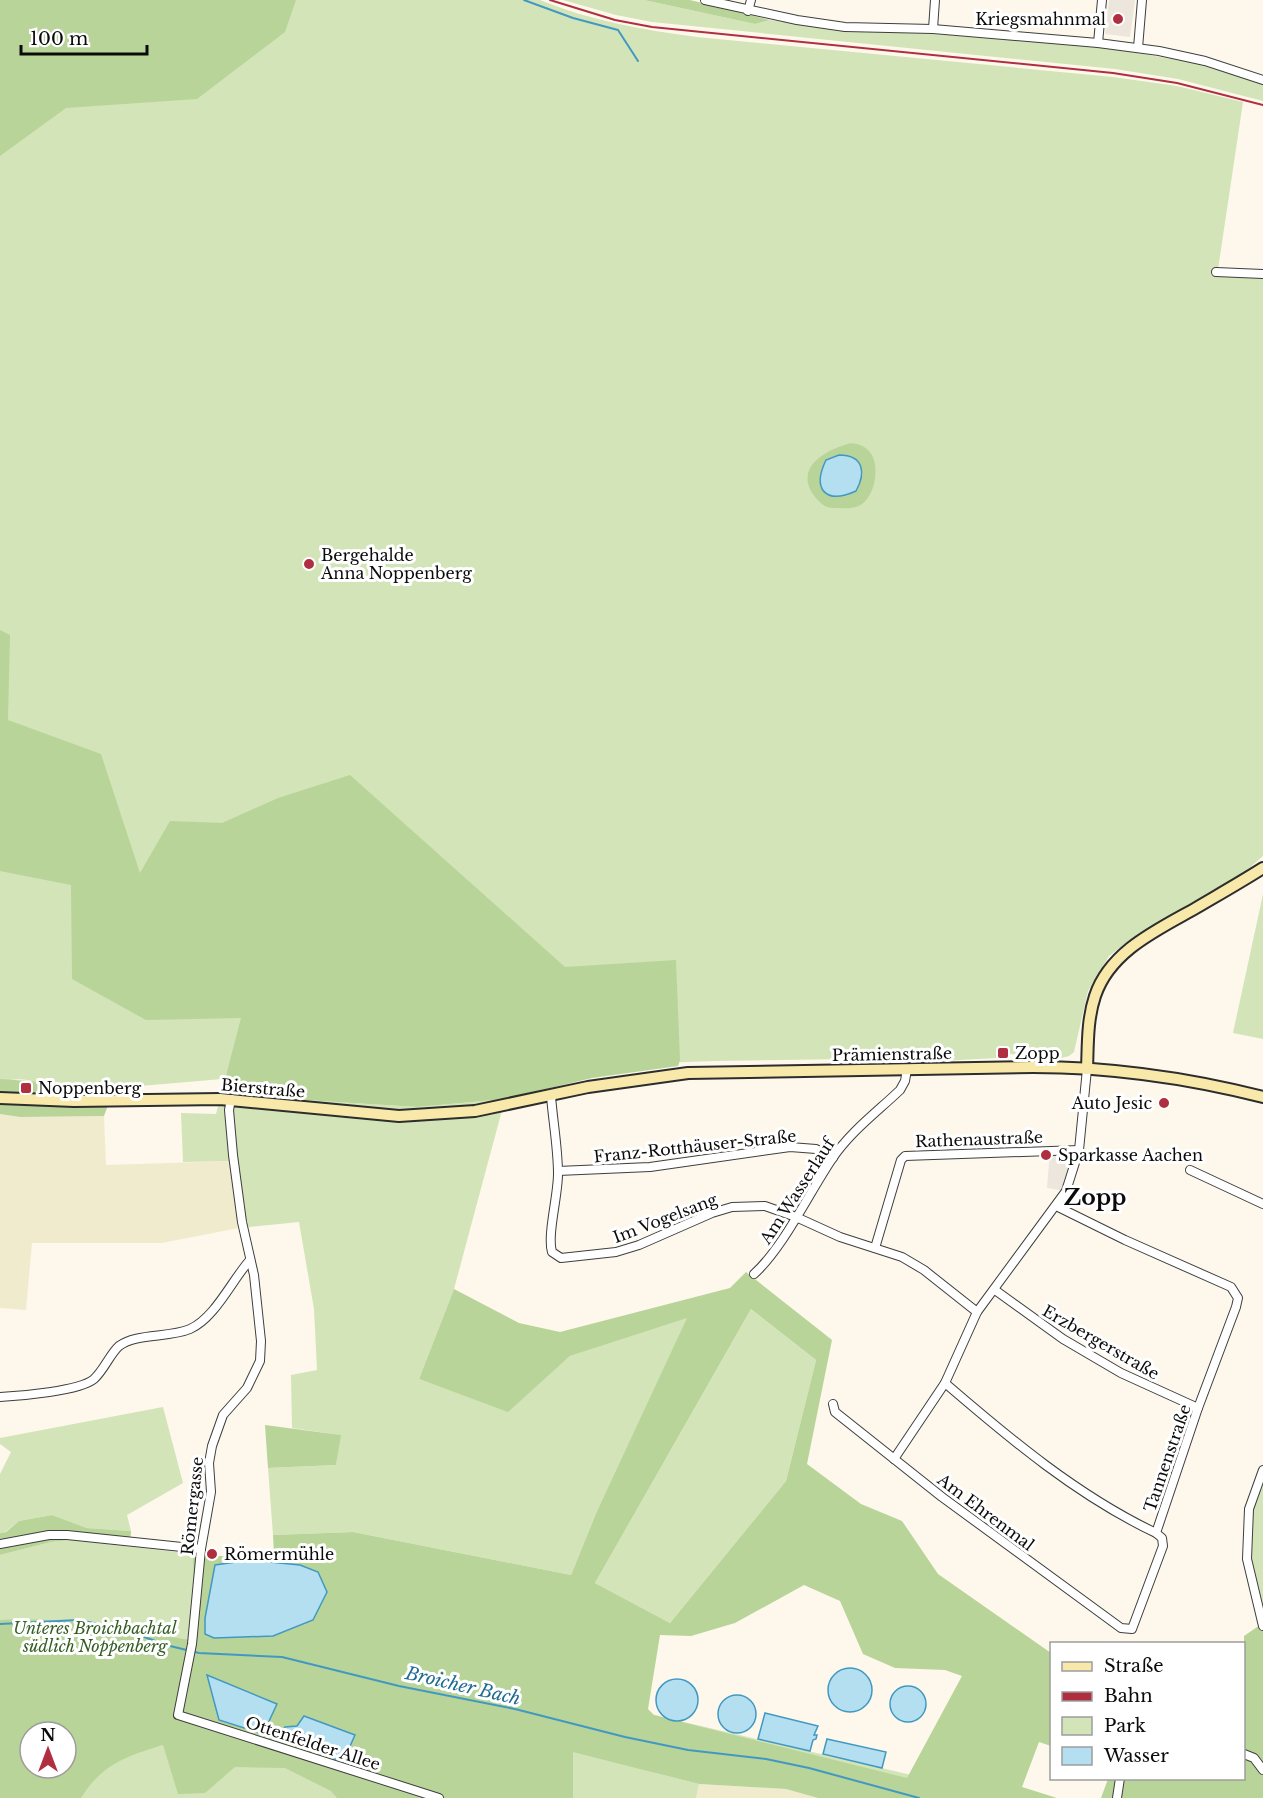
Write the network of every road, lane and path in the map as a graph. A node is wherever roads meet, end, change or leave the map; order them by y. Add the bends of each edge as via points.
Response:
1 (705, 0) edge
2 (751, 0) edge
3 (935, 0) edge
4 (1102, 0) edge
5 (1142, 0) edge
6 (748, 11) junction
7 (933, 29) junction
8 (1098, 43) junction
9 (1138, 48) junction
10 (1263, 80) edge
11 (1216, 272) dead end
12 (1263, 274) edge
13 (1263, 868) edge
14 (907, 1069) junction
15 (1088, 1069) junction
16 (551, 1096) junction
17 (1263, 1097) edge
18 (0, 1098) edge
19 (231, 1099) junction
20 (522, 1102) joint
21 (1079, 1150) junction
22 (832, 1158) junction
23 (1190, 1170) dead end
24 (558, 1171) junction
25 (1263, 1204) edge
26 (1056, 1206) junction
27 (796, 1217) junction
28 (875, 1248) junction
29 (250, 1260) junction
30 (754, 1274) dead end
31 (994, 1290) junction
32 (977, 1312) junction
33 (945, 1383) junction
34 (0, 1397) edge
35 (833, 1404) dead end
36 (1198, 1408) junction
37 (894, 1459) junction
38 (1263, 1470) edge
39 (1156, 1533) junction
40 (0, 1544) edge
41 (201, 1549) junction
42 (1263, 1626) edge
43 (1132, 1629) joint
44 (178, 1715) joint
45 (1245, 1754) edge
46 (1263, 1770) edge
47 (1120, 1780) edge
48 (439, 1798) edge
49 (1117, 1798) edge

1 - 6 street
2 - 6 street
3 - 7 street
4 - 8 street
5 - 9 street
6 - 7 street via 845,27
7 - 8 street
8 - 9 street
9 - 10 street via 1205,61
11 - 12 street
13 - 15 main road via 1146,936 1120,957 1095,994
14 - 15 main road, Prämienstraße
14 - 16 main road, Prämienstraße via 688,1072
14 - 22 street, Am Wasserlauf via 900,1090
15 - 17 main road, Prämienstraße via 1148,1074
15 - 21 street
16 - 20 main road, Prämienstraße
16 - 24 street
18 - 19 main road, Bierstraße
19 - 20 main road, Bierstraße via 399,1116 447,1115
19 - 29 street, Römergasse via 233,1155
21 - 26 street via 1066,1191
21 - 28 street, Rathenaustraße via 905,1156
22 - 24 street, Franz-Rotthäuser-Straße via 816,1149 790,1146 650,1167
22 - 27 street, Am Wasserlauf
23 - 25 street
24 - 27 street, Im Vogelsang via 549,1244 561,1258 616,1252 732,1207 765,1206
26 - 31 street
26 - 36 street, Tannenstraße via 1231,1287 1236,1293 1236,1307
27 - 28 street
27 - 30 street, Am Wasserlauf
28 - 32 street via 924,1270
29 - 34 street via 193,1328 118,1347 92,1382
29 - 41 street, Römergasse via 260,1361 247,1388 223,1415 212,1446 211,1492
31 - 32 street
31 - 36 street, Erzbergerstraße via 1063,1339 1121,1373
32 - 33 street
33 - 37 street
33 - 39 street via 1019,1446 1124,1518
35 - 37 street, Am Ehrenmal via 835,1412
36 - 39 street, Tannenstraße
37 - 43 street, Am Ehrenmal via 1121,1628
38 - 42 street via 1249,1509 1247,1559
39 - 43 street, Tannenstraße via 1163,1546
40 - 41 street via 67,1535
41 - 44 street, Römergasse via 192,1644
44 - 48 street, Ottenfelder Allee
45 - 46 street via 1254,1758
47 - 49 street

